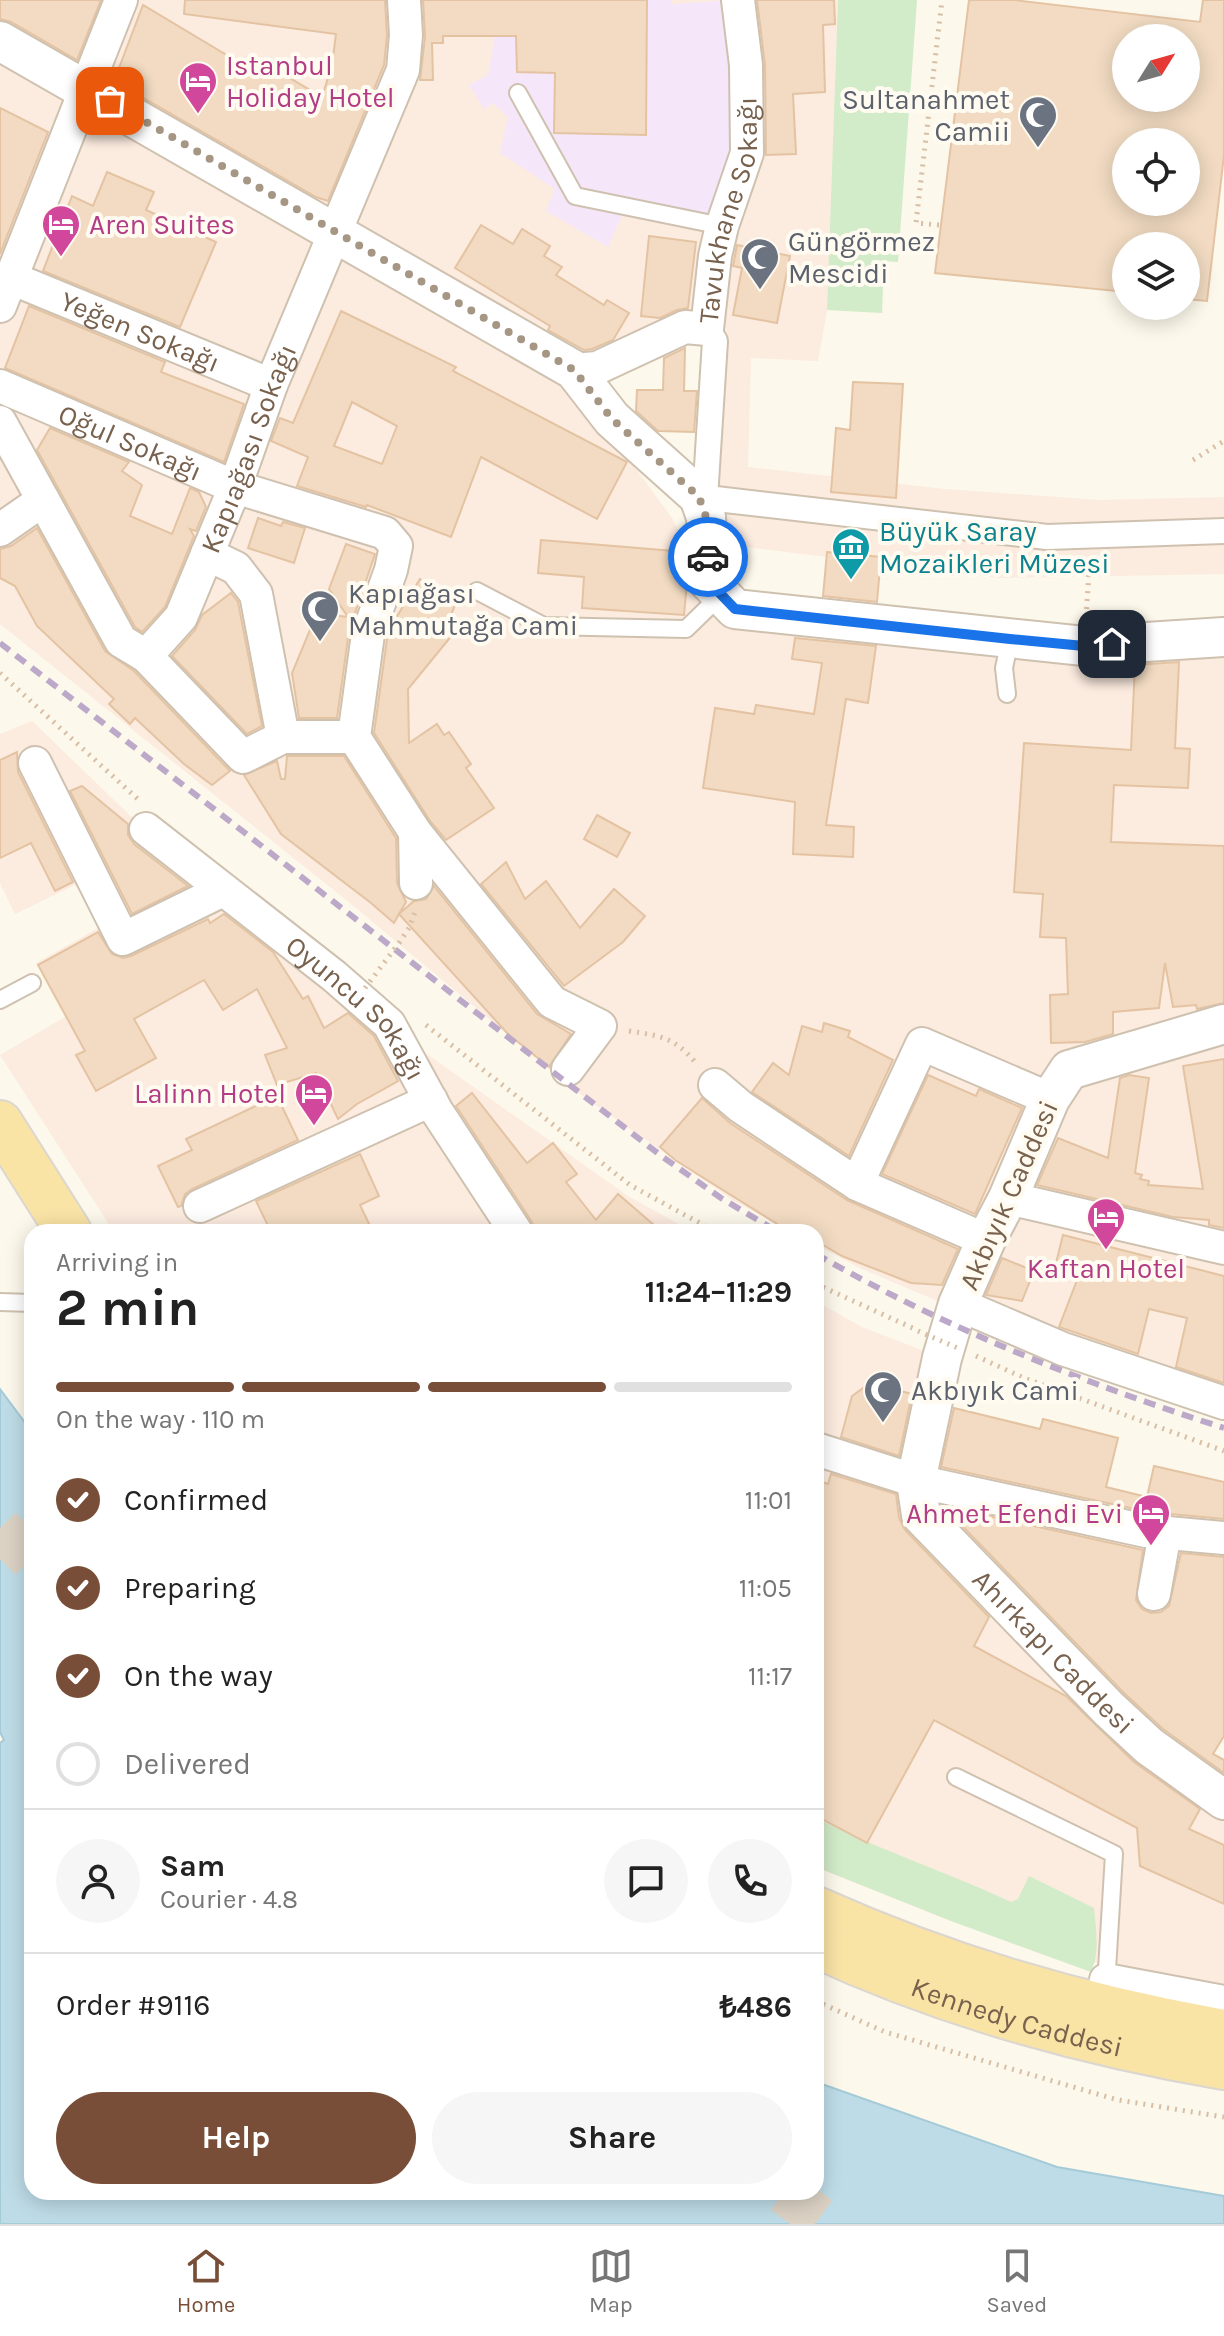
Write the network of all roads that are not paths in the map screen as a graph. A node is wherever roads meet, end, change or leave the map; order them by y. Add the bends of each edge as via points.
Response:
1 (121, 0) edge
2 (404, 0) edge
3 (738, 0) edge
4 (0, 41) edge
5 (85, 87) junction
6 (518, 93) dead end
7 (722, 226) junction
8 (335, 232) junction
9 (5, 292) edge
10 (714, 330) junction
11 (574, 370) junction
12 (271, 385) junction
13 (0, 386) edge
14 (0, 422) edge
15 (235, 487) junction
16 (702, 497) junction
17 (43, 500) junction
18 (0, 530) edge
19 (1224, 531) edge
20 (207, 554) junction
21 (477, 591) dead end
22 (721, 595) junction
23 (1224, 637) edge
24 (146, 656) junction
25 (283, 737) junction
26 (354, 737) junction
27 (35, 763) dead end
28 (146, 829) dead end
29 (415, 832) junction
30 (416, 883) dead end
31 (223, 890) junction
32 (32, 983) dead end
33 (0, 1000) edge
34 (1224, 1024) edge
35 (568, 1069) dead end
36 (715, 1085) road end
37 (1050, 1099) junction
38 (431, 1100) junction
39 (0, 1123) edge
40 (0, 1177) edge
41 (857, 1184) junction
42 (1008, 1198) junction
43 (200, 1206) dead end
44 (29, 1224) edge
45 (64, 1224) edge
46 (511, 1224) edge
47 (986, 1240) junction
48 (1224, 1248) edge
49 (0, 1302) edge
50 (24, 1303) edge
51 (958, 1304) junction
52 (1224, 1403) edge
53 (824, 1452) edge
54 (916, 1481) junction
55 (1165, 1533) junction
56 (1224, 1538) edge
57 (1154, 1594) dead end
58 (956, 1777) dead end
59 (1224, 1800) edge
60 (824, 1912) edge
61 (824, 1949) edge
62 (1104, 1994) junction
63 (1224, 2002) edge
64 (969, 2007) junction
65 (1224, 2032) edge
66 (1224, 2067) edge

1 - 5 street
2 - 8 street, Kapıağası Sokağı via 403,70
3 - 7 street, Tavukhane Sokağı via 746,65 747,153
4 - 5 street
5 - 8 street
5 - 9 street
6 - 7 lane via 575,196
7 - 10 street, Tavukhane Sokağı via 715,256
8 - 11 street
8 - 12 street, Kapıağası Sokağı
9 - 12 street, Yeğen Sokağı
10 - 11 street, Tavukhane Sokağı via 685,327 597,368
10 - 16 street
11 - 16 street via 612,419
12 - 15 street, Kapıağası Sokağı
13 - 15 street, Oğul Sokağı
14 - 17 street
15 - 20 street, Kapıağası Sokağı
15 - 26 street, Oğul Sokağı via 385,533 396,546 368,634
16 - 19 street via 1047,537
16 - 22 street via 709,582
17 - 18 street
17 - 24 street via 121,641
20 - 24 street, Kapıağası Sokağı via 181,617
20 - 25 street via 236,568 256,594
21 - 22 lane via 544,626 686,629
22 - 23 street via 735,609 1084,646
24 - 25 street via 243,757
25 - 26 street
26 - 29 street
27 - 31 street via 123,939
28 - 31 street, Oyuncu Sokağı
29 - 30 street
29 - 35 street via 552,1002 600,1026
31 - 38 street, Oyuncu Sokağı via 389,1024
32 - 33 lane
34 - 37 street, Akbıyık Caddesi via 1069,1070
36 - 41 street
37 - 41 street via 922,1044
37 - 42 street, Akbıyık Caddesi
38 - 43 street
38 - 46 street, Oyuncu Sokağı
39 - 45 main road
40 - 44 main road
41 - 47 street
42 - 47 street, Akbıyık Caddesi
42 - 48 street
47 - 51 street, Akbıyık Caddesi
49 - 50 lane
51 - 52 street via 1063,1349
51 - 54 street, Akbıyık Caddesi
53 - 54 street
54 - 55 street
54 - 59 street, Ahırkapı Caddesi via 921,1515 1109,1709 1149,1746
55 - 56 street
55 - 57 street
58 - 62 lane via 1114,1854
60 - 62 main road, Kennedy Caddesi via 964,1967
61 - 64 main road, Kennedy Caddesi
62 - 63 street
62 - 64 main road via 1097,2015 1088,2019 1015,2006
62 - 65 main road, Kennedy Caddesi
64 - 66 main road, Kennedy Caddesi via 1086,2039

